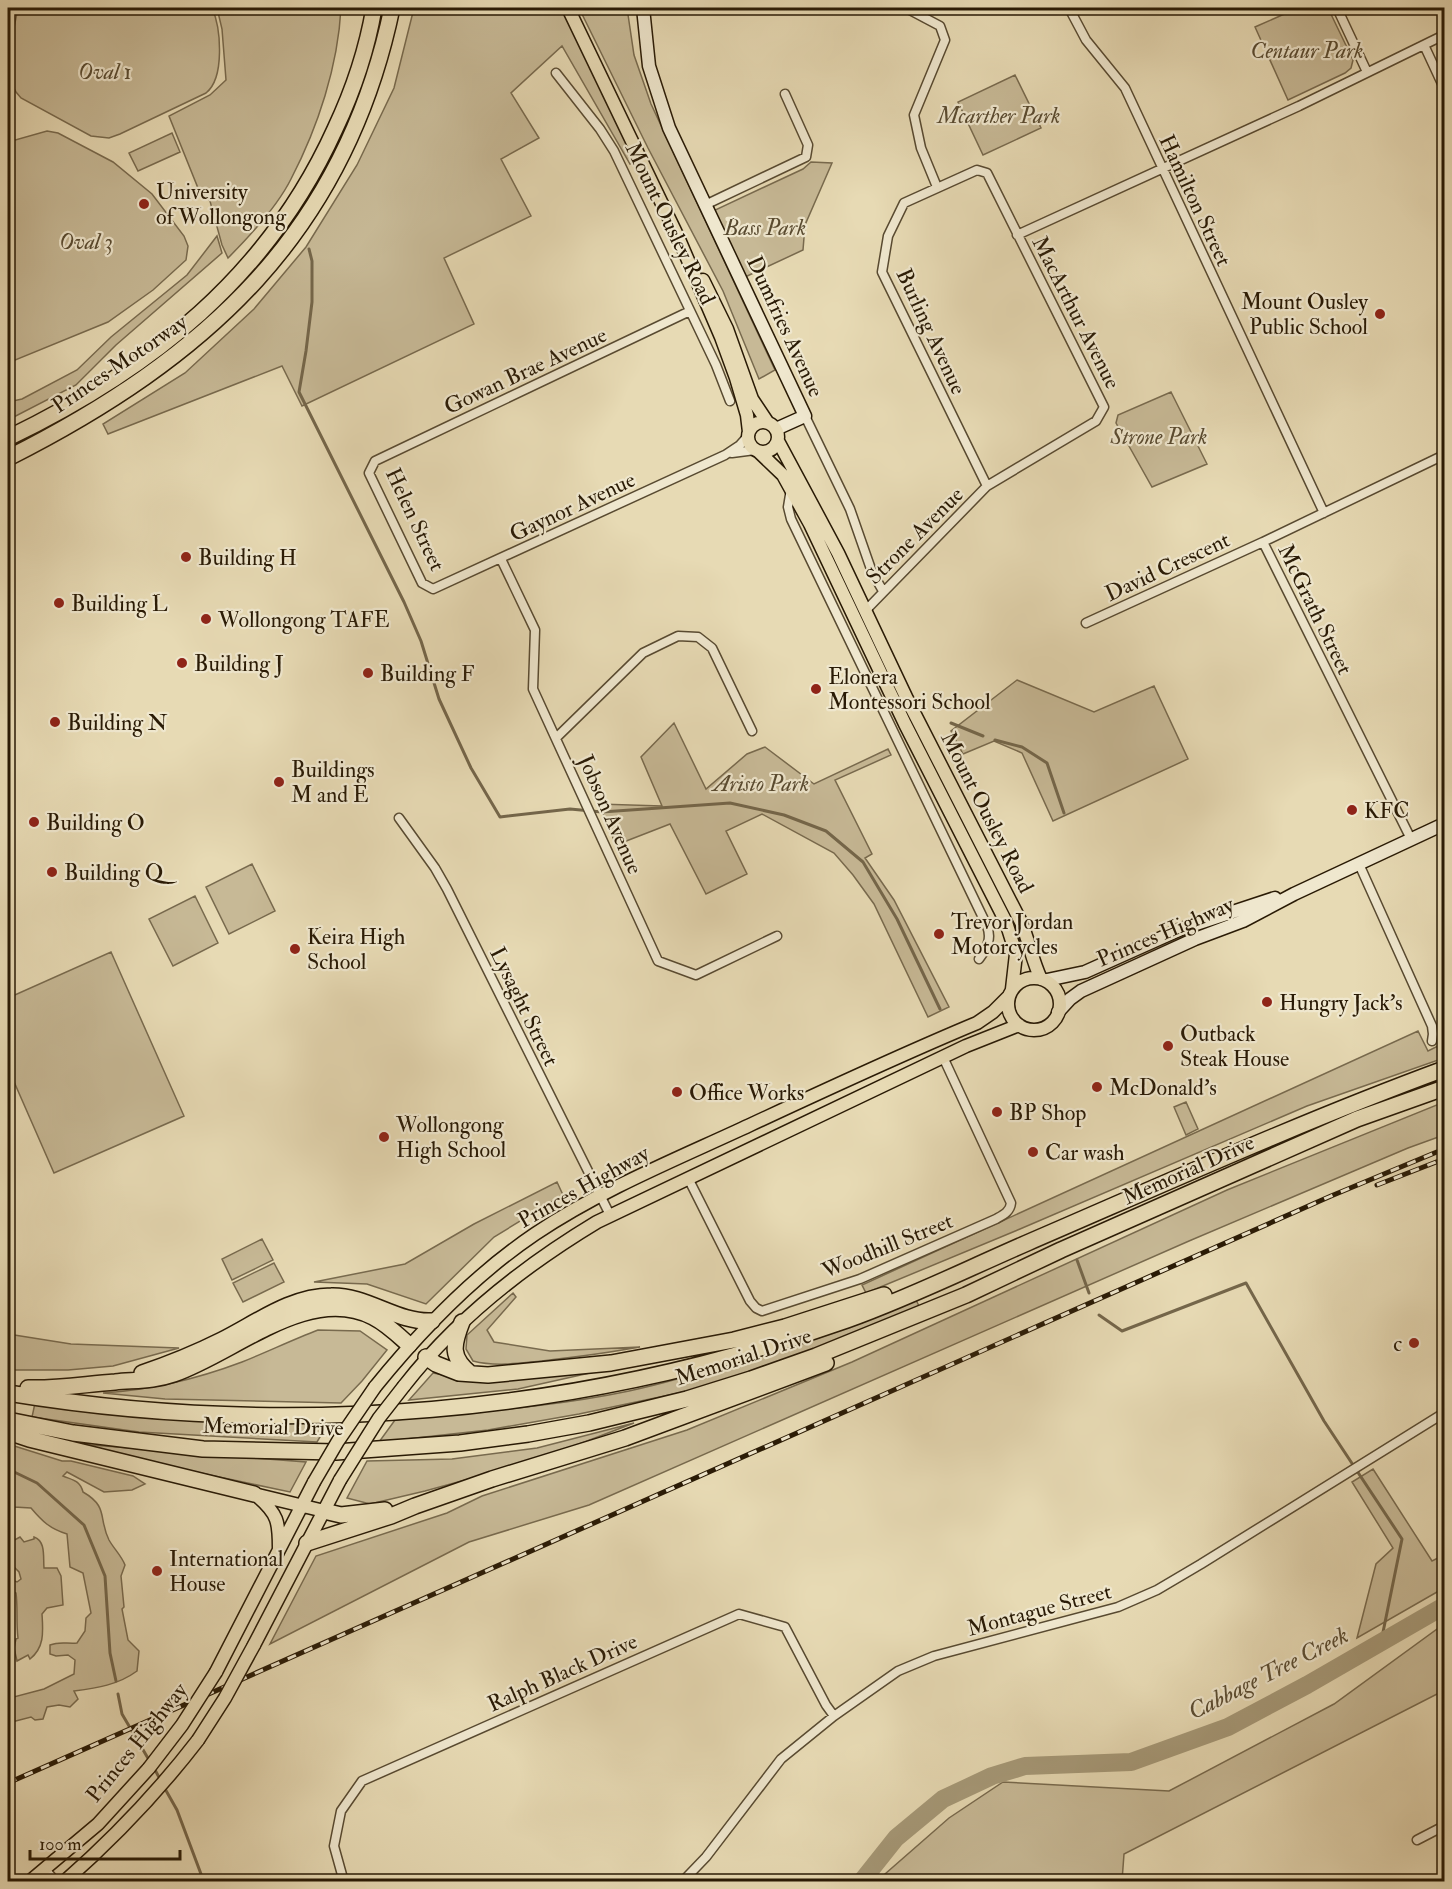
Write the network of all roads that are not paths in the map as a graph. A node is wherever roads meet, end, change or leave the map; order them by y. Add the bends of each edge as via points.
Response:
1 (374, 8) edge
2 (392, 8) edge
3 (568, 8) edge
4 (643, 8) edge
5 (906, 8) edge
6 (1069, 8) edge
7 (1336, 8) edge
8 (1444, 35) edge
9 (1424, 45) junction
10 (1367, 72) junction
11 (556, 73) dead end
12 (1444, 88) edge
13 (785, 94) dead end
14 (1162, 168) junction
15 (937, 187) junction
16 (705, 205) junction
17 (1017, 235) junction
18 (678, 237) junction
19 (690, 311) junction
20 (730, 401) dead end
21 (805, 416) junction
22 (774, 431) junction
23 (748, 434) junction
24 (8, 438) edge
25 (757, 451) junction
26 (726, 455) junction
27 (1444, 455) edge
28 (8, 458) edge
29 (375, 460) joint
30 (987, 486) junction
31 (791, 489) junction
32 (1324, 513) junction
33 (1263, 542) junction
34 (501, 559) junction
35 (433, 589) joint
36 (883, 591) junction
37 (866, 610) junction
38 (1086, 623) dead end
39 (752, 730) dead end
40 (556, 738) junction
41 (399, 818) dead end
42 (1444, 824) edge
43 (1411, 839) junction
44 (1359, 864) junction
45 (958, 866) junction
46 (982, 872) junction
47 (1294, 894) junction
48 (777, 936) dead end
49 (979, 959) dead end
50 (1044, 980) junction
51 (1010, 993) junction
52 (1058, 1012) junction
53 (1019, 1025) junction
54 (1432, 1041) dead end
55 (943, 1057) junction
56 (1444, 1068) edge
57 (1444, 1088) edge
58 (698, 1149) junction
59 (702, 1172) junction
60 (688, 1178) junction
61 (600, 1196) junction
62 (610, 1215) junction
63 (975, 1265) junction
64 (966, 1295) junction
65 (432, 1321) junction
66 (462, 1322) junction
67 (409, 1345) junction
68 (426, 1358) junction
69 (471, 1374) junction
70 (116, 1382) junction
71 (8, 1387) edge
72 (8, 1393) edge
73 (1444, 1413) edge
74 (8, 1420) edge
75 (8, 1432) edge
76 (254, 1494) junction
77 (302, 1506) junction
78 (415, 1506) junction
79 (324, 1511) junction
80 (307, 1543) junction
81 (279, 1550) junction
82 (834, 1716) junction
83 (1444, 1826) edge
84 (1417, 1840) dead end
85 (45, 1869) junction
86 (29, 1881) edge
87 (56, 1881) edge
88 (64, 1881) edge
89 (344, 1881) edge
90 (682, 1881) edge

1 - 24 highway, Princes Motorway via 354,84 319,166 262,250 215,300 147,356 60,413
2 - 28 highway, Princes Motorway via 355,129 318,200 284,249 236,302 167,362 99,409
3 - 18 main road, Mount Ousley Road
4 - 16 main road, Dumfries Avenue via 652,76 669,129
5 - 15 street via 940,26 945,40 914,115 921,148
6 - 14 street, Hamilton Street via 1086,40 1125,88
7 - 10 street
8 - 9 street
9 - 10 street
9 - 12 street
10 - 14 street
11 - 19 street, Mount Ousley Road via 611,145
13 - 16 street via 808,145 806,157
14 - 17 street
14 - 32 street, Hamilton Street
15 - 17 street, Burling Avenue via 977,170 987,173
15 - 30 street, Burling Avenue via 904,203 888,236 882,272
16 - 21 main road, Dumfries Avenue
17 - 30 street, MacArthur Avenue via 1104,407 1096,421
18 - 22 main road, Mount Ousley Road via 718,308 752,399
18 - 23 main road, Mount Ousley Road via 729,355 743,400
19 - 20 street, Mount Ousley Road
19 - 29 street, Gowan Brae Avenue
21 - 22 main road
21 - 36 street, Dumfries Avenue via 850,509 872,572
22 - 23 main road via 758,423
22 - 25 main road via 771,451
22 - 37 main road, Mount Ousley Road
23 - 25 main road
23 - 26 street, Gaynor Avenue
25 - 26 street, Gaynor Avenue
25 - 31 main road, Mount Ousley Road via 778,469
26 - 34 street, Gaynor Avenue
27 - 32 street, McGrath Street
29 - 35 street, Helen Street via 369,473 422,583
30 - 36 street, Strone Avenue
31 - 45 street via 791,519
31 - 46 main road, Mount Ousley Road
32 - 33 street, McGrath Street
33 - 38 street, David Crescent
33 - 43 street, McGrath Street
34 - 35 street, Gaynor Avenue
34 - 40 street, Jobson Avenue via 535,630 533,689
36 - 37 street, Strone Avenue
37 - 50 main road, Mount Ousley Road via 1021,922 1031,958
39 - 40 street via 711,648 698,637 678,636 643,653
40 - 48 street, Jobson Avenue via 658,961 696,975
41 - 61 street, Lysaght Street via 447,889
42 - 43 main road, Princes Highway
43 - 44 main road, Princes Highway
44 - 47 main road, Princes Highway
44 - 54 street via 1432,1026
45 - 46 street, Mount Ousley Road
45 - 49 street via 989,931 989,942
46 - 51 main road, Mount Ousley Road via 1014,945 1016,963
47 - 50 main road, Princes Highway via 1200,922 1085,972
47 - 52 main road, Princes Highway via 1243,921 1081,991
50 - 51 main road via 1025,979
50 - 52 main road via 1058,996
51 - 53 main road via 1009,1013
51 - 58 main road, Princes Highway via 977,1023
52 - 53 main road via 1042,1028 1034,1030
53 - 55 main road, Princes Highway
55 - 59 main road, Princes Highway
55 - 60 street, Woodhill Street via 1011,1203 1006,1213 996,1219 860,1279 762,1311 750,1301
56 - 63 highway, Memorial Drive via 1352,1103
57 - 64 highway, Memorial Drive via 1357,1119
58 - 59 main road
58 - 61 main road, Princes Highway
59 - 60 main road, Princes Highway
60 - 62 main road, Princes Highway
61 - 62 street, Lysaght Street
61 - 65 main road, Princes Highway via 505,1256
62 - 66 main road, Princes Highway via 544,1255
63 - 69 highway via 734,1340 611,1363
63 - 72 highway, Memorial Drive via 897,1301 726,1358 554,1395 481,1405 301,1416 120,1409
64 - 74 highway, Memorial Drive via 741,1383 618,1416 506,1437 336,1452 203,1449 73,1433
64 - 78 highway via 855,1350 766,1386 625,1438
65 - 67 main road, Princes Highway
65 - 70 highway via 414,1320 350,1298 314,1298 286,1307 172,1363
66 - 68 main road, Princes Highway
66 - 69 highway via 455,1352
67 - 68 main road
67 - 70 highway via 372,1316 322,1308 297,1315 177,1373 141,1382
67 - 77 main road, Princes Highway, bridge via 338,1441
68 - 69 highway via 447,1369
68 - 79 main road, Princes Highway, bridge via 379,1418
70 - 71 highway
73 - 82 street, Montague Street via 1202,1564 1137,1600 934,1656 898,1671
75 - 76 highway
76 - 77 main road
76 - 81 main road via 277,1519
77 - 79 main road
77 - 81 main road, Princes Highway
78 - 79 highway via 340,1515
78 - 80 highway
79 - 80 main road, Princes Highway
80 - 88 main road, Princes Highway, bridge via 225,1698 198,1740 146,1804
81 - 85 main road, Princes Highway, bridge via 216,1672 182,1725 98,1824
82 - 89 street, Ralph Black Drive via 785,1627 739,1614 363,1781 340,1811 334,1846
82 - 90 street, Montague Street via 781,1759 706,1857
83 - 84 street
85 - 86 main road, Princes Highway
85 - 87 street

